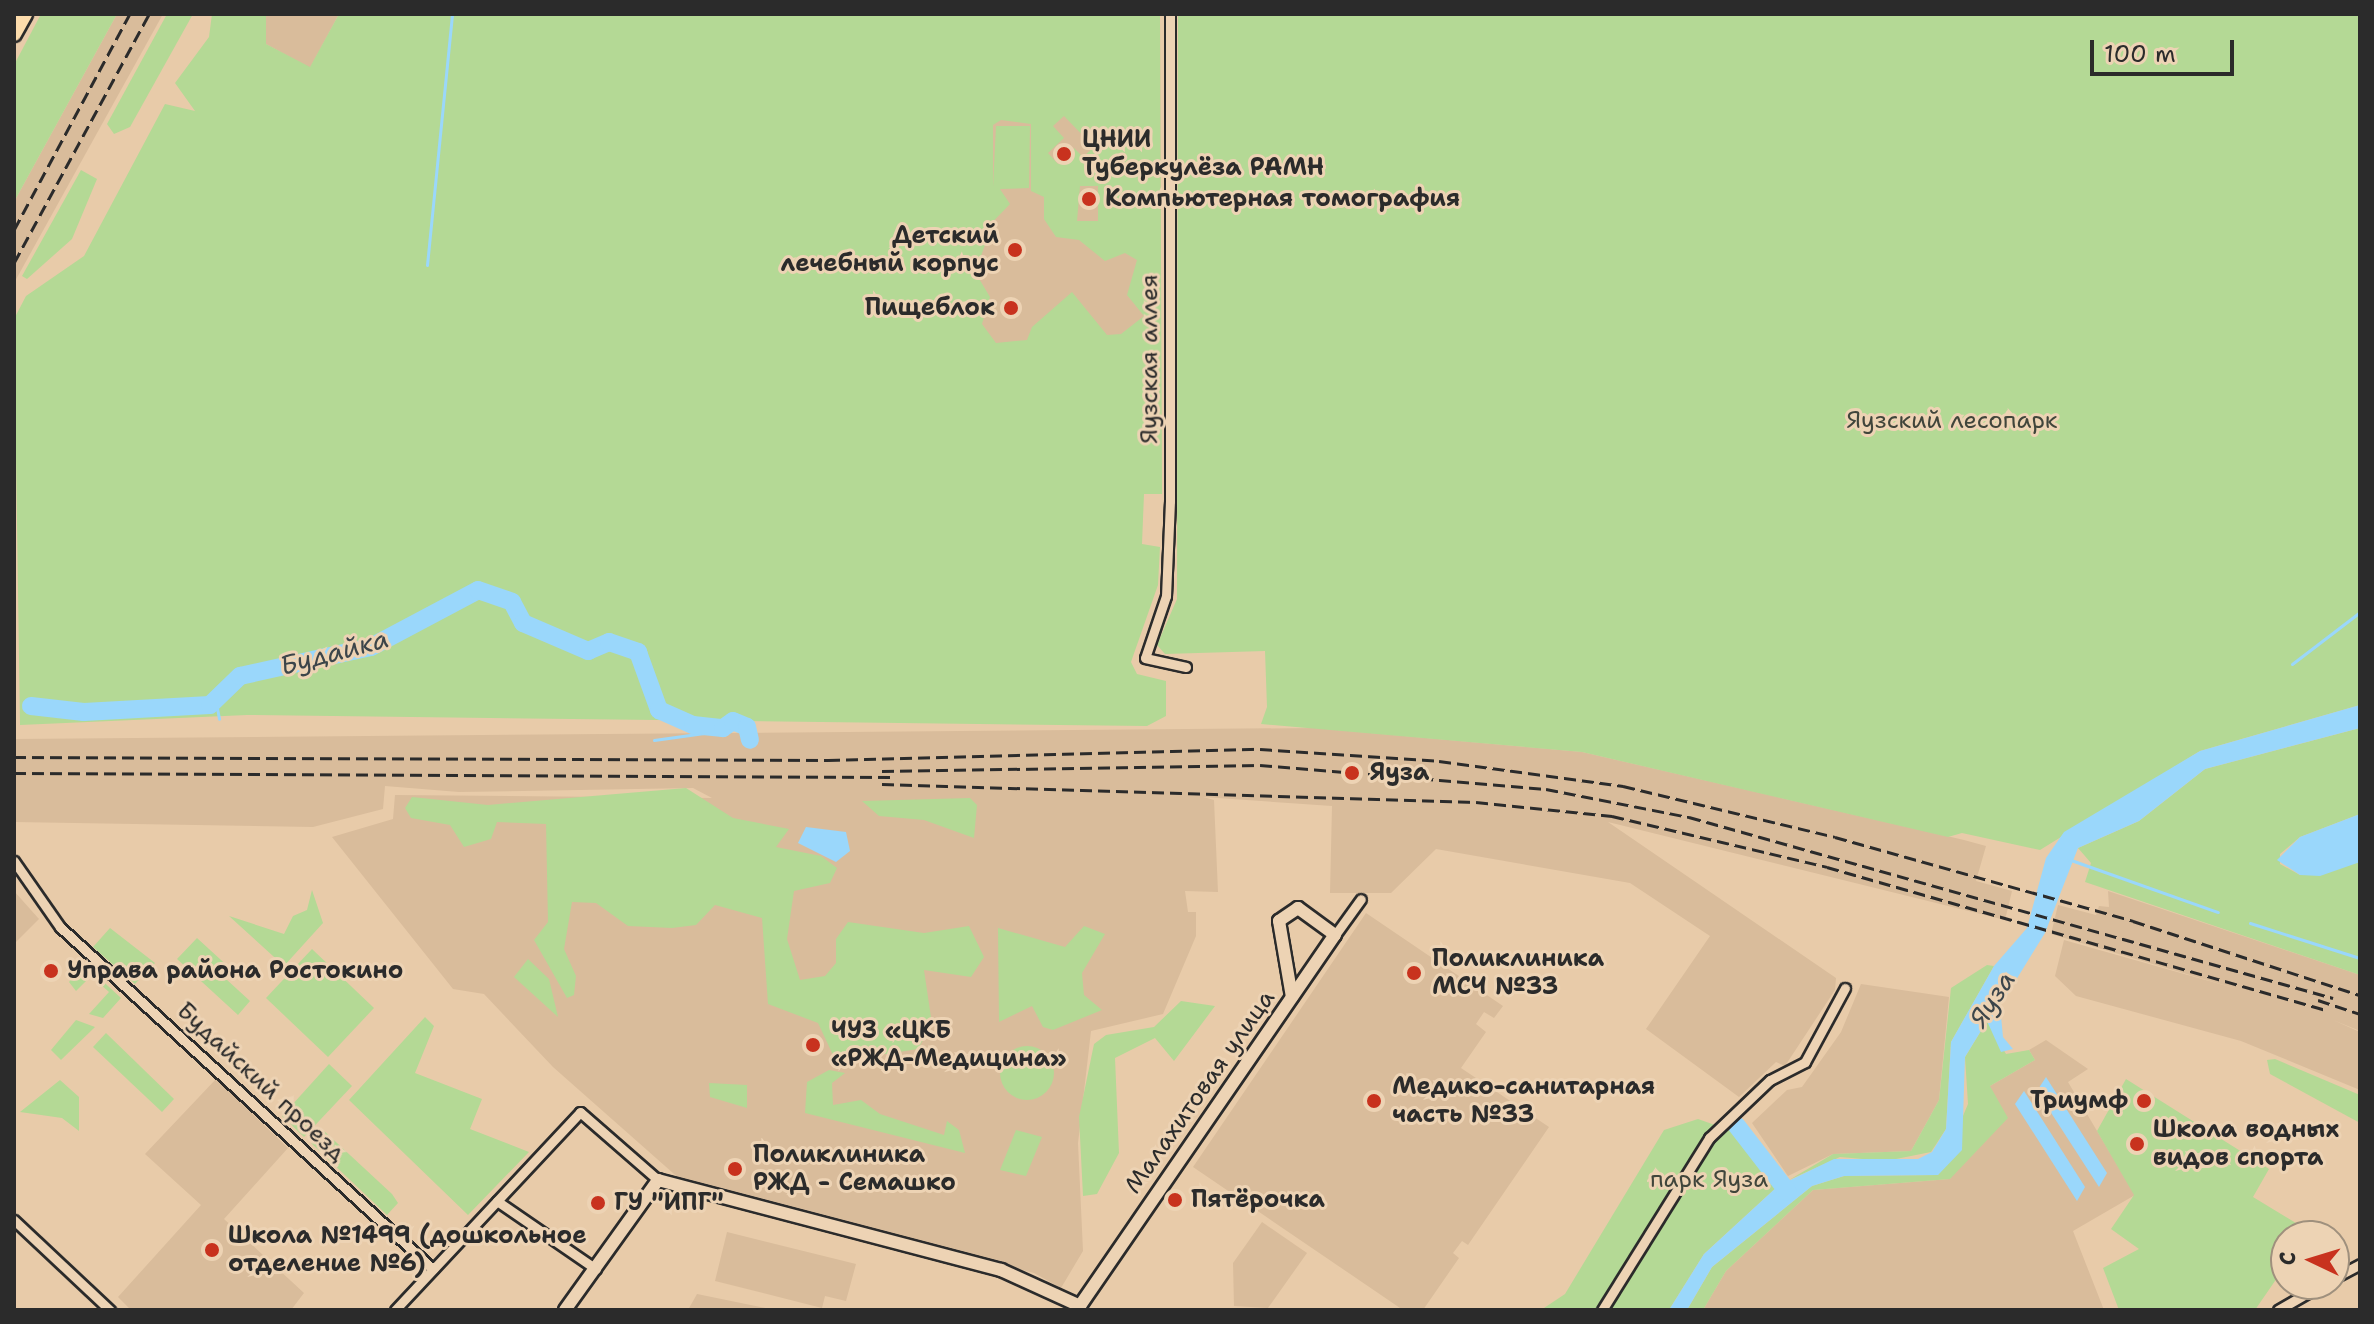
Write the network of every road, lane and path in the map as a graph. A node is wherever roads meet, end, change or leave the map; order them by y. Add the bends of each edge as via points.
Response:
1 (25, 14) edge
2 (1170, 14) edge
3 (14, 34) edge
4 (1186, 667) dead end
5 (14, 861) edge
6 (1361, 899) dead end
7 (1335, 935) junction
8 (1845, 988) dead end
9 (1292, 997) junction
10 (658, 1180) junction
11 (497, 1201) junction
12 (14, 1220) edge
13 (433, 1269) junction
14 (596, 1269) junction
15 (1081, 1309) edge
16 (110, 1310) edge
17 (395, 1310) edge
18 (565, 1310) edge
19 (1602, 1310) edge

1 - 3 main road
2 - 4 street, Яузская аллея via 1170,501 1166,596 1145,658
5 - 13 street, Будайский проезд via 60,927
6 - 7 street, Малахитовая улица
7 - 9 street, Малахитовая улица
7 - 9 street via 1298,908 1279,921
8 - 19 street via 1805,1062 1770,1080 1729,1116
9 - 15 street, Малахитовая улица
10 - 11 street via 580,1112
10 - 14 street
10 - 15 street via 1001,1270
11 - 13 street
11 - 14 street
12 - 16 street
13 - 17 street
14 - 18 street

